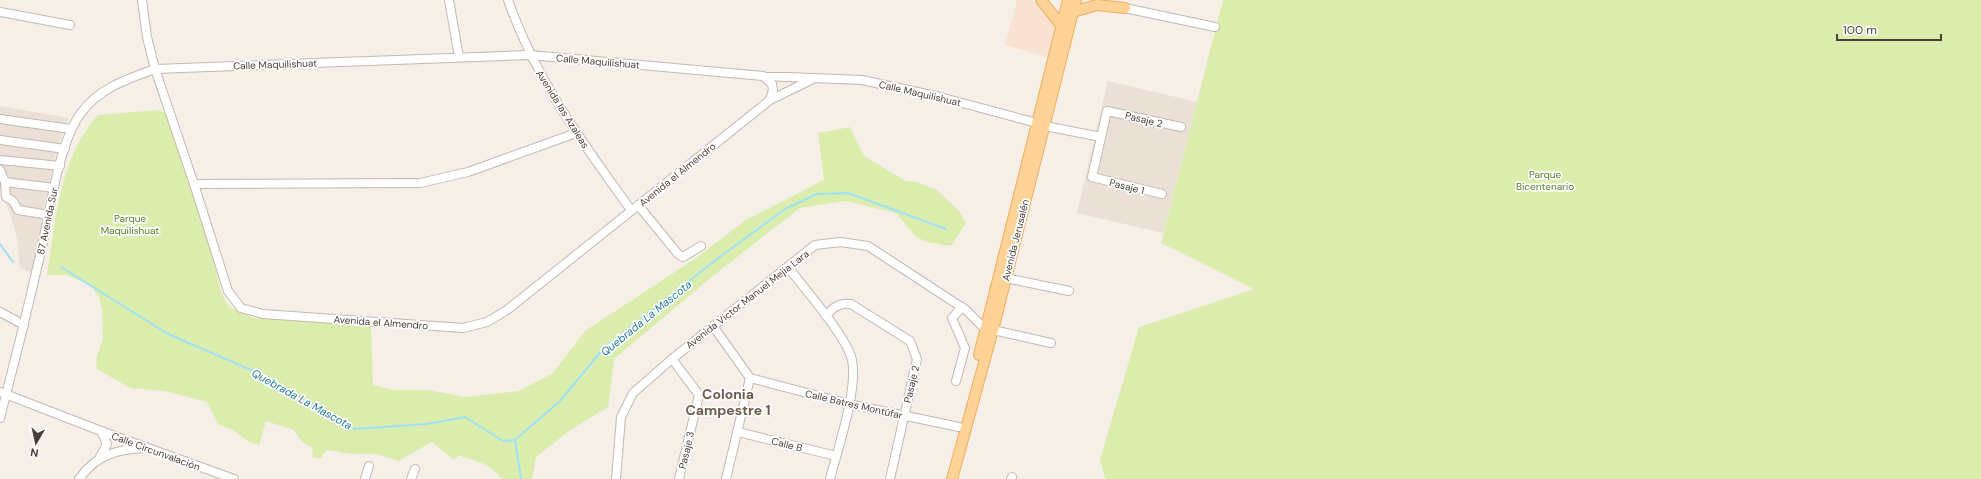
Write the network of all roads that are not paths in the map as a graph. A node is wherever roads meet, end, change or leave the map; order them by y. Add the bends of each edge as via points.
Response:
1 (142, 0) edge
2 (449, 0) edge
3 (508, 0) edge
4 (1040, 0) edge
5 (1068, 0) edge
6 (1076, 0) edge
7 (1095, 0) edge
8 (1115, 0) edge
9 (1125, 8) junction
10 (0, 12) edge
11 (1073, 12) junction
12 (1061, 25) junction
13 (70, 26) dead end
14 (1215, 28) dead end
15 (530, 55) junction
16 (459, 57) junction
17 (155, 69) junction
18 (763, 76) junction
19 (813, 79) junction
20 (770, 100) junction
21 (0, 119) edge
22 (1041, 124) junction
23 (1181, 127) dead end
24 (71, 129) junction
25 (576, 133) junction
26 (1101, 138) junction
27 (0, 140) edge
28 (65, 149) junction
29 (0, 160) edge
30 (60, 166) junction
31 (0, 170) edge
32 (5, 182) junction
33 (194, 184) junction
34 (54, 188) junction
35 (1162, 194) dead end
36 (638, 205) junction
37 (631, 210) junction
38 (49, 216) junction
39 (701, 246) dead end
40 (788, 267) junction
41 (1006, 278) junction
42 (1068, 291) dead end
43 (962, 307) junction
44 (0, 312) edge
45 (826, 316) junction
46 (24, 326) junction
47 (713, 326) junction
48 (989, 330) junction
49 (1051, 343) dead end
50 (672, 359) junction
51 (750, 378) junction
52 (956, 381) dead end
53 (3, 394) edge
54 (849, 404) junction
55 (904, 415) junction
56 (0, 418) edge
57 (959, 427) junction
58 (101, 431) junction
59 (738, 432) junction
60 (152, 448) junction
61 (836, 456) junction
62 (100, 458) junction
63 (369, 466) dead end
64 (415, 469) dead end
65 (79, 479) edge
66 (234, 479) edge
67 (365, 479) edge
68 (411, 479) edge
69 (616, 479) edge
70 (679, 479) edge
71 (726, 479) edge
72 (830, 479) edge
73 (890, 479) edge
74 (946, 479) edge
75 (952, 479) edge

1 - 17 street, Avenida el Almendro
2 - 16 street
3 - 15 street, Avenida las Azaleas
4 - 12 main road
5 - 12 main road, Avenida Jerusalén
6 - 11 main road, Avenida Jerusalén
7 - 9 street
8 - 9 main road
9 - 11 main road via 1097,5
9 - 14 street
10 - 13 street
11 - 22 main road, Avenida Jerusalén
12 - 22 main road, Avenida Jerusalén
15 - 16 street, Calle Maquilishuat
15 - 18 street, Calle Maquilishuat
15 - 25 street, Avenida las Azaleas via 552,97
16 - 17 street, Calle Maquilishuat
17 - 24 street, 87 Avenida Sur via 127,79 99,94 81,113
17 - 33 street, Avenida el Almendro
18 - 19 street, Calle Maquilishuat
18 - 20 street via 772,84
19 - 20 street, Avenida el Almendro
19 - 22 street, Calle Maquilishuat via 862,80
20 - 36 street, Avenida el Almendro
21 - 24 street
22 - 26 street, Calle Maquilishuat
22 - 41 main road, Avenida Jerusalén
22 - 48 main road, Avenida Jerusalén
23 - 26 street, Pasaje 2 via 1107,111
24 - 28 street, 87 Avenida Sur
25 - 33 street via 468,172 420,183
25 - 37 street, Avenida las Azaleas
26 - 35 street, Pasaje 1 via 1092,177
27 - 28 street
28 - 30 street, 87 Avenida Sur
29 - 30 street
30 - 34 street, 87 Avenida Sur
31 - 32 street
32 - 34 street
32 - 38 street via 6,197 13,201 18,210
33 - 37 street, Avenida el Almendro via 228,291 241,308 263,314 464,328 487,322 507,310
34 - 38 street, 87 Avenida Sur
36 - 37 street, Avenida el Almendro
36 - 39 street via 678,254 683,257
38 - 46 street, 87 Avenida Sur
40 - 43 street, Avenida Victor Manuel Mejia Lara via 815,245 856,243 868,246
40 - 45 street
40 - 47 street, Avenida Victor Manuel Mejia Lara
41 - 42 street
41 - 48 main road, Avenida Jerusalén
43 - 48 street, Avenida Victor Manuel Mejia Lara
43 - 52 street via 952,318 965,348
44 - 46 street
45 - 54 street via 852,359 854,386
45 - 55 street, Pasaje 2 via 834,307 844,303 851,304 910,341 917,359
46 - 53 street, 87 Avenida Sur
47 - 50 street, Avenida Victor Manuel Mejia Lara
47 - 51 street
48 - 49 street
48 - 57 main road, Avenida Jerusalén
48 - 75 main road, Avenida Jerusalén
50 - 69 street, Avenida Victor Manuel Mejia Lara via 633,393 626,405 619,430
50 - 70 street, Pasaje 3 via 698,395
51 - 54 street, Calle Batres Montúfar
51 - 59 street
53 - 56 street, 87 Avenida Sur
53 - 58 street, Calle Circunvalación
54 - 55 street, Calle Batres Montúfar
54 - 61 street
55 - 57 street, Calle Batres Montúfar
55 - 73 street, Pasaje 2
57 - 74 main road, Avenida Jerusalén
58 - 60 street, Calle Circunvalación
58 - 62 street via 107,444
59 - 61 street, Calle B
59 - 71 street
60 - 62 street via 112,452
60 - 66 street, Calle Circunvalación
61 - 72 street
62 - 65 street via 89,466
63 - 67 street
64 - 68 street

